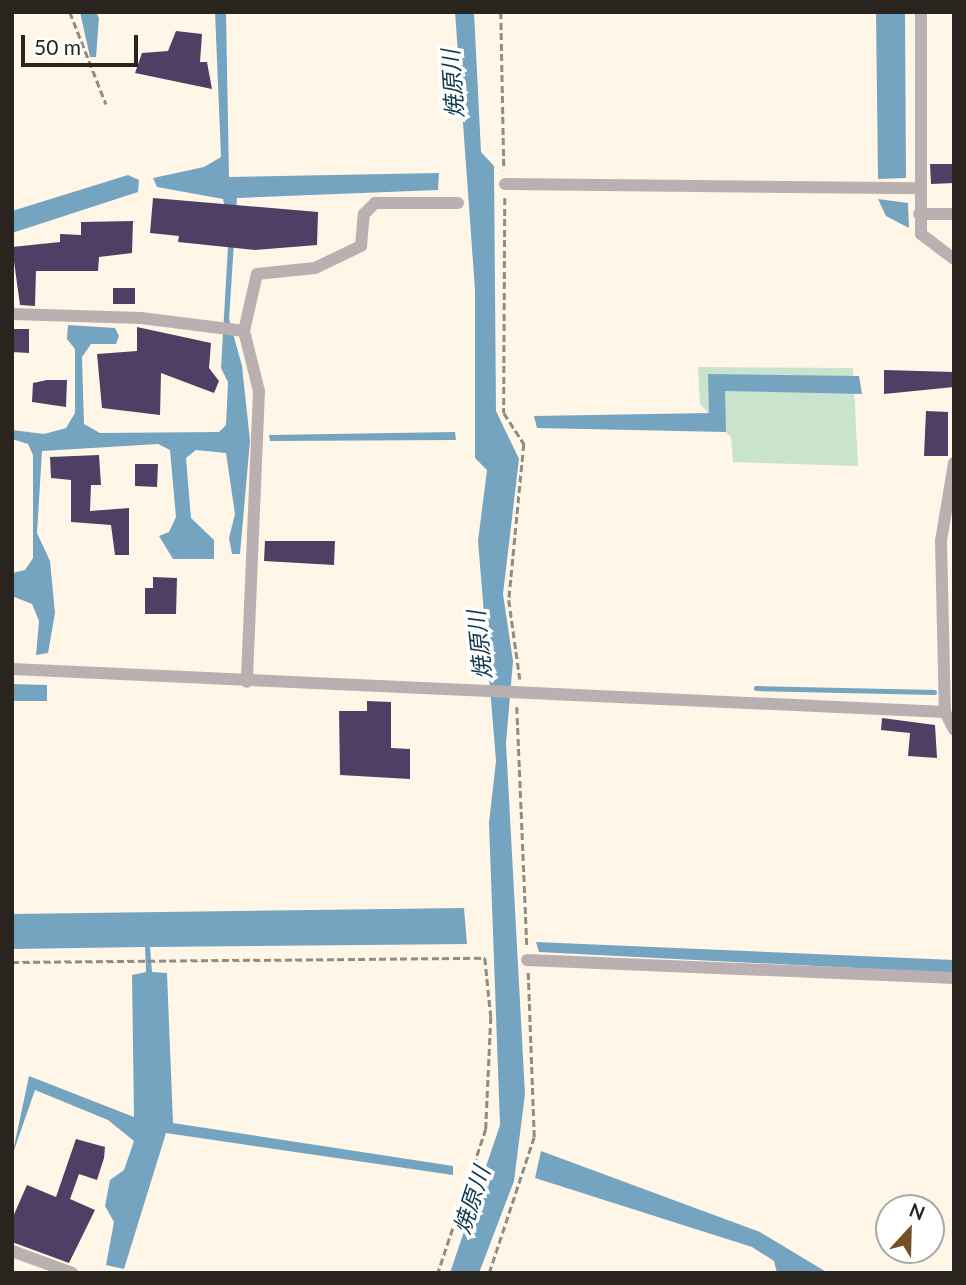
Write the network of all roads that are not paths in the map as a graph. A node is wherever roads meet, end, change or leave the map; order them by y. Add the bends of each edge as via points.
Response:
1 (921, 12) edge
2 (505, 184) road end
3 (919, 188) junction
4 (458, 203) dead end
5 (919, 214) junction
6 (954, 214) edge
7 (954, 259) edge
8 (12, 314) edge
9 (233, 327) junction
10 (954, 463) edge
11 (12, 669) edge
12 (247, 681) junction
13 (945, 712) junction
14 (954, 730) edge
15 (527, 960) road end
16 (954, 978) edge
17 (12, 1251) edge
18 (72, 1273) edge

1 - 3 street
2 - 3 street
3 - 5 street
4 - 9 street via 375,203 364,214 361,246 315,268 257,274
5 - 6 street
5 - 7 street via 921,234
8 - 9 street
9 - 12 street via 259,391
10 - 13 street via 941,541
11 - 12 street
12 - 13 street
13 - 14 street
15 - 16 street
17 - 18 street

